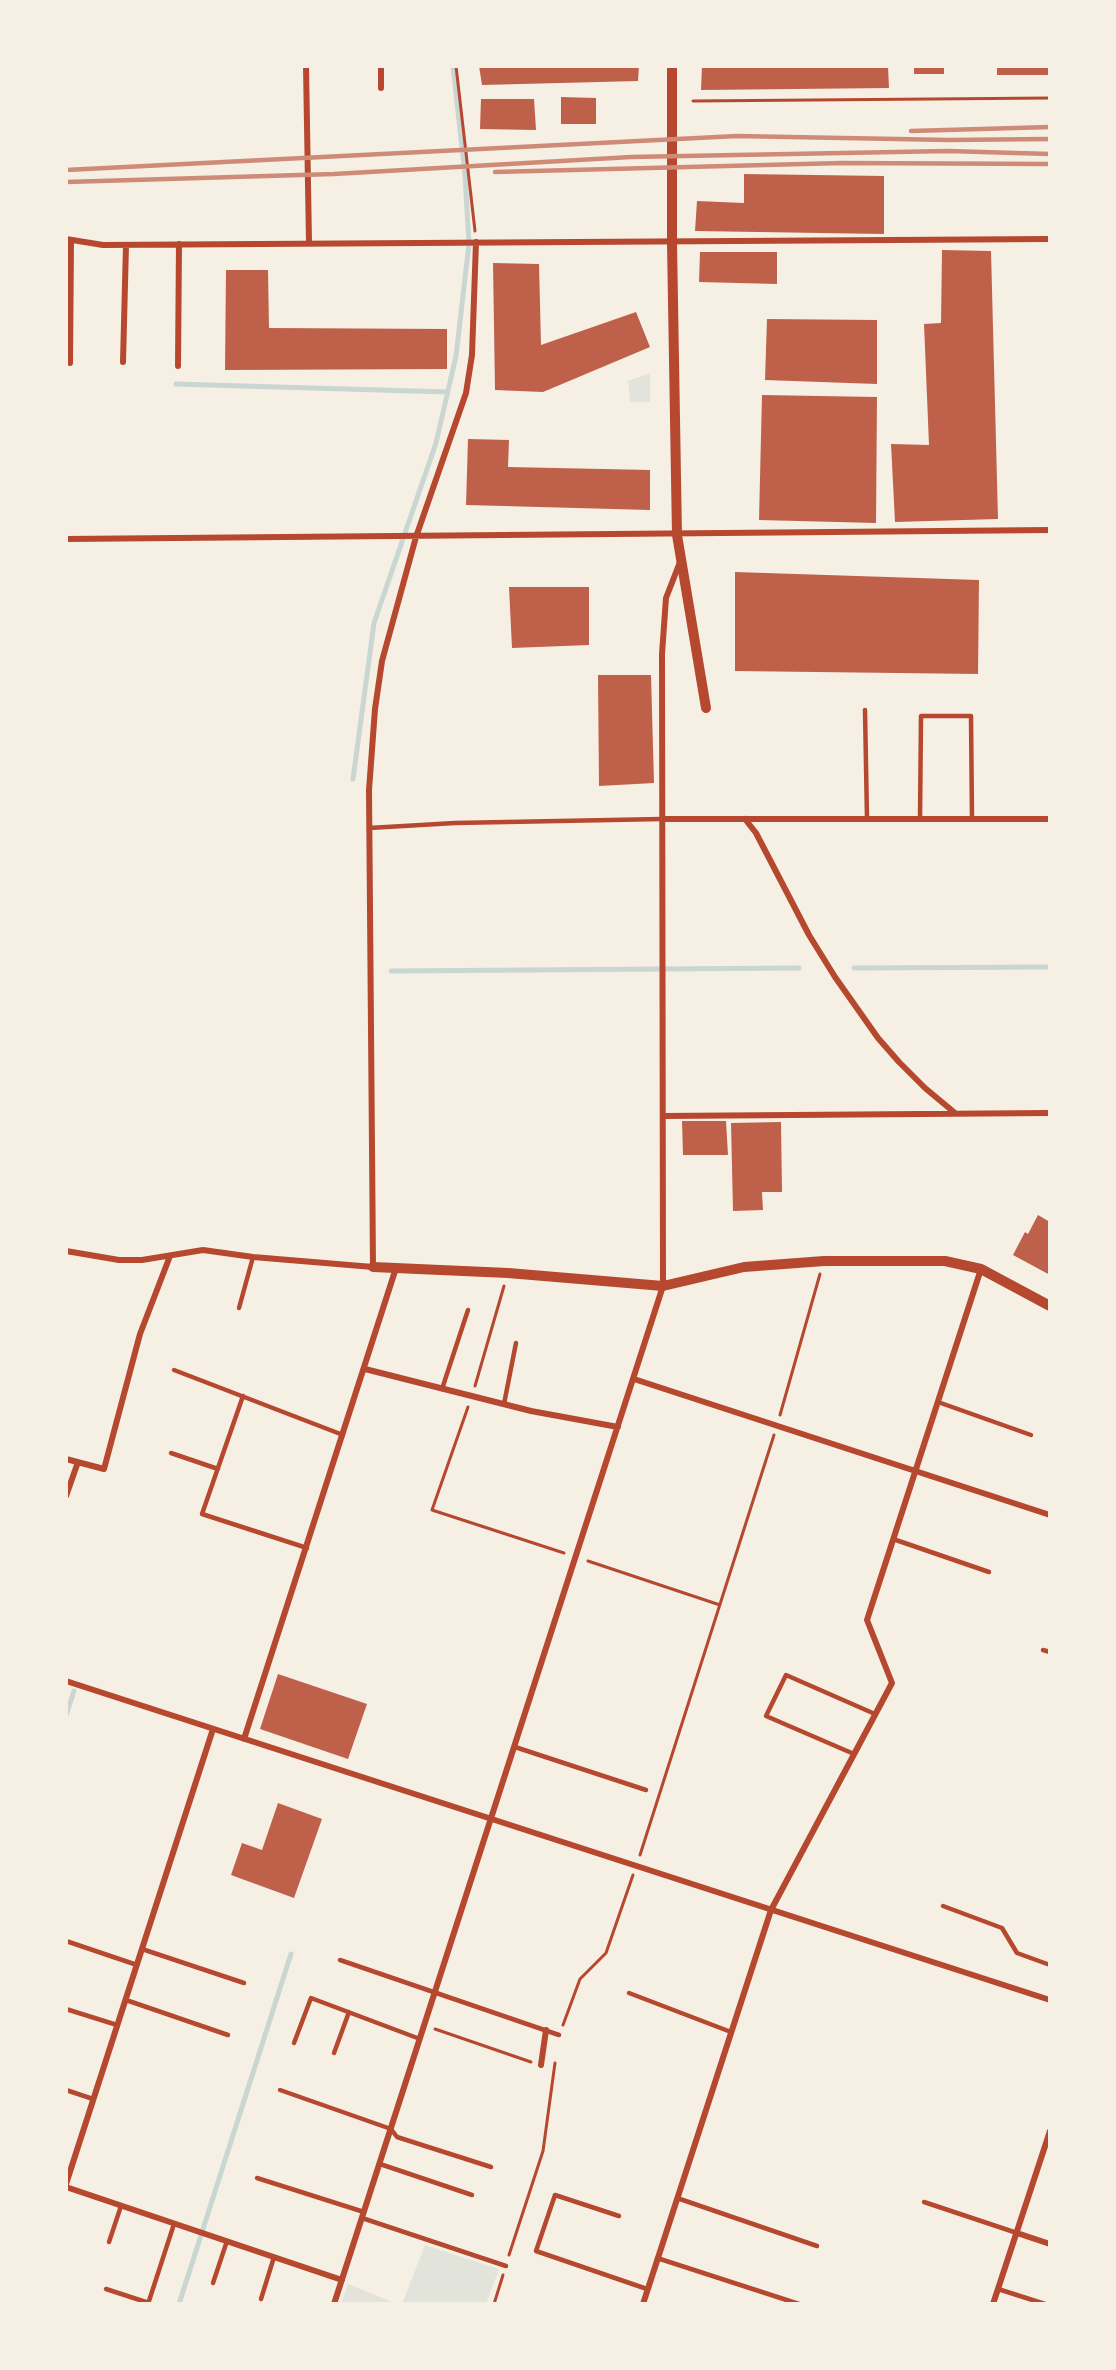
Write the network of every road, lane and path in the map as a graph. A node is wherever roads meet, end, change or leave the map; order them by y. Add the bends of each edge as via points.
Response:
1 (306, 66) edge
2 (381, 66) edge
3 (456, 66) edge
4 (672, 66) edge
5 (381, 88) dead end
6 (1050, 98) edge
7 (693, 101) dead end
8 (69, 239) edge
9 (1050, 239) edge
10 (476, 242) junction
11 (309, 243) junction
12 (672, 243) junction
13 (179, 244) junction
14 (126, 245) junction
15 (123, 362) dead end
16 (70, 363) dead end
17 (178, 366) dead end
18 (1050, 530) edge
19 (677, 535) junction
20 (415, 537) junction
21 (66, 539) edge
22 (680, 560) junction
23 (706, 708) dead end
24 (865, 710) dead end
25 (662, 819) junction
26 (745, 819) junction
27 (867, 819) junction
28 (920, 819) junction
29 (972, 819) junction
30 (1050, 819) edge
31 (369, 828) junction
32 (955, 1113) junction
33 (1050, 1113) edge
34 (663, 1116) junction
35 (66, 1251) edge
36 (170, 1256) junction
37 (253, 1257) junction
38 (373, 1267) junction
39 (396, 1268) junction
40 (981, 1269) junction
41 (508, 1274) junction
42 (663, 1286) junction
43 (1050, 1306) edge
44 (239, 1308) dead end
45 (468, 1311) dead end
46 (516, 1344) dead end
47 (365, 1369) junction
48 (174, 1370) dead end
49 (633, 1379) junction
50 (442, 1389) junction
51 (243, 1396) junction
52 (471, 1396) junction
53 (938, 1402) junction
54 (504, 1404) junction
55 (618, 1427) junction
56 (343, 1435) junction
57 (1031, 1435) dead end
58 (171, 1453) dead end
59 (66, 1459) edge
60 (78, 1462) junction
61 (218, 1469) junction
62 (915, 1471) junction
63 (66, 1496) edge
64 (1050, 1515) edge
65 (893, 1539) junction
66 (307, 1548) junction
67 (576, 1557) junction
68 (989, 1572) dead end
69 (1043, 1650) dead end
70 (1050, 1652) edge
71 (66, 1681) edge
72 (875, 1714) junction
73 (213, 1729) junction
74 (244, 1739) junction
75 (515, 1747) junction
76 (854, 1754) junction
77 (646, 1790) dead end
78 (492, 1819) junction
79 (636, 1866) junction
80 (943, 1906) dead end
81 (771, 1910) junction
82 (66, 1941) edge
83 (142, 1949) junction
84 (340, 1960) dead end
85 (137, 1965) junction
86 (1050, 1965) edge
87 (244, 1983) dead end
88 (629, 1993) dead end
89 (435, 1994) junction
90 (126, 2000) junction
91 (1050, 2000) edge
92 (66, 2009) edge
93 (349, 2012) junction
94 (117, 2025) junction
95 (425, 2025) junction
96 (546, 2031) junction
97 (731, 2032) junction
98 (228, 2034) dead end
99 (560, 2035) junction
100 (420, 2039) junction
101 (294, 2043) dead end
102 (334, 2053) dead end
103 (541, 2065) joint
104 (66, 2090) edge
105 (280, 2090) dead end
106 (93, 2099) junction
107 (391, 2129) junction
108 (1049, 2136) edge
109 (380, 2163) junction
110 (491, 2167) dead end
111 (257, 2178) dead end
112 (66, 2185) edge
113 (472, 2195) dead end
114 (677, 2198) junction
115 (924, 2202) dead end
116 (121, 2206) junction
117 (363, 2215) junction
118 (619, 2216) dead end
119 (174, 2224) junction
120 (1017, 2233) junction
121 (227, 2241) junction
122 (109, 2242) dead end
123 (1050, 2244) edge
124 (817, 2246) dead end
125 (274, 2257) junction
126 (657, 2258) junction
127 (506, 2266) junction
128 (342, 2280) junction
129 (213, 2283) dead end
130 (106, 2289) dead end
131 (647, 2289) junction
132 (998, 2289) junction
133 (261, 2299) dead end
134 (149, 2303) edge
135 (334, 2304) edge
136 (494, 2304) edge
137 (642, 2304) edge
138 (799, 2304) edge
139 (993, 2304) edge
140 (1045, 2304) edge

1 - 11 street
2 - 5 street
3 - 10 path
4 - 12 street
6 - 7 path
8 - 14 street
8 - 16 street
9 - 12 street
10 - 11 street
10 - 12 street
10 - 20 street via 472,354 466,393
11 - 13 street
12 - 19 street
13 - 14 street
13 - 17 street
14 - 15 street
18 - 19 street
19 - 20 street
19 - 22 street
20 - 21 street
20 - 31 street via 382,661 374,721
22 - 23 street
22 - 25 street via 666,598 662,654
24 - 27 lane
25 - 26 street
25 - 31 lane
25 - 34 street
26 - 27 street
26 - 32 street via 834,977 899,1062
27 - 28 street
28 - 29 street
28 - 29 lane via 921,716 971,716
29 - 30 street
31 - 38 street
32 - 33 street
32 - 34 street
34 - 42 street
35 - 36 street via 119,1260
36 - 37 street via 203,1250
36 - 60 street via 140,1334 104,1469
37 - 38 street
37 - 44 lane
38 - 39 street
39 - 41 street
39 - 47 street
40 - 42 street via 945,1261 824,1261 744,1267
40 - 43 street
40 - 53 street
41 - 42 street
41 - 52 path
42 - 49 street
45 - 50 lane
46 - 54 lane
47 - 50 street
47 - 56 street
48 - 51 lane
49 - 55 street
49 - 62 street
50 - 52 street
51 - 56 lane
51 - 61 lane
52 - 54 street
52 - 67 path via 432,1510
53 - 57 lane
53 - 62 street
54 - 55 street
55 - 67 street
56 - 66 street
58 - 61 lane
59 - 60 street
60 - 63 street
61 - 66 lane via 202,1514
62 - 64 street
62 - 65 street
65 - 68 lane
65 - 72 street via 867,1620 892,1683
66 - 74 street
67 - 75 street
67 - 79 path via 720,1605
69 - 70 lane
71 - 73 street
72 - 76 street
72 - 76 lane via 786,1675 766,1716
73 - 74 street
73 - 83 street
74 - 78 street
75 - 77 lane
75 - 78 street
76 - 81 street
78 - 79 street
78 - 89 street
79 - 81 street
79 - 99 path via 606,1953 580,1980
80 - 86 lane via 1002,1928 1017,1953
81 - 91 street
81 - 97 street
82 - 85 lane
83 - 85 street
83 - 87 lane
84 - 89 lane
85 - 90 street
88 - 97 lane
89 - 95 street
89 - 96 lane
90 - 94 street
90 - 98 lane
92 - 94 lane
93 - 100 lane
93 - 101 lane via 311,1998
93 - 102 lane
94 - 106 street
95 - 100 street
95 - 103 path
96 - 99 lane
96 - 103 street
97 - 114 street
99 - 127 path via 543,2151
100 - 107 street
104 - 106 lane
105 - 107 lane
106 - 112 street
107 - 109 street
107 - 110 lane via 397,2137
108 - 120 street
109 - 113 lane
109 - 117 street
111 - 117 lane
112 - 116 street
114 - 124 lane
114 - 126 street
115 - 120 lane
116 - 119 street
116 - 122 lane
117 - 127 lane
117 - 128 street
118 - 131 lane via 555,2195 536,2251
119 - 121 street
119 - 134 lane
120 - 123 street
120 - 132 street
121 - 125 street
121 - 129 lane
125 - 128 street
125 - 133 lane
126 - 131 street
126 - 138 lane
127 - 136 path
128 - 135 street
130 - 134 lane
131 - 137 street
132 - 139 street
132 - 140 lane

